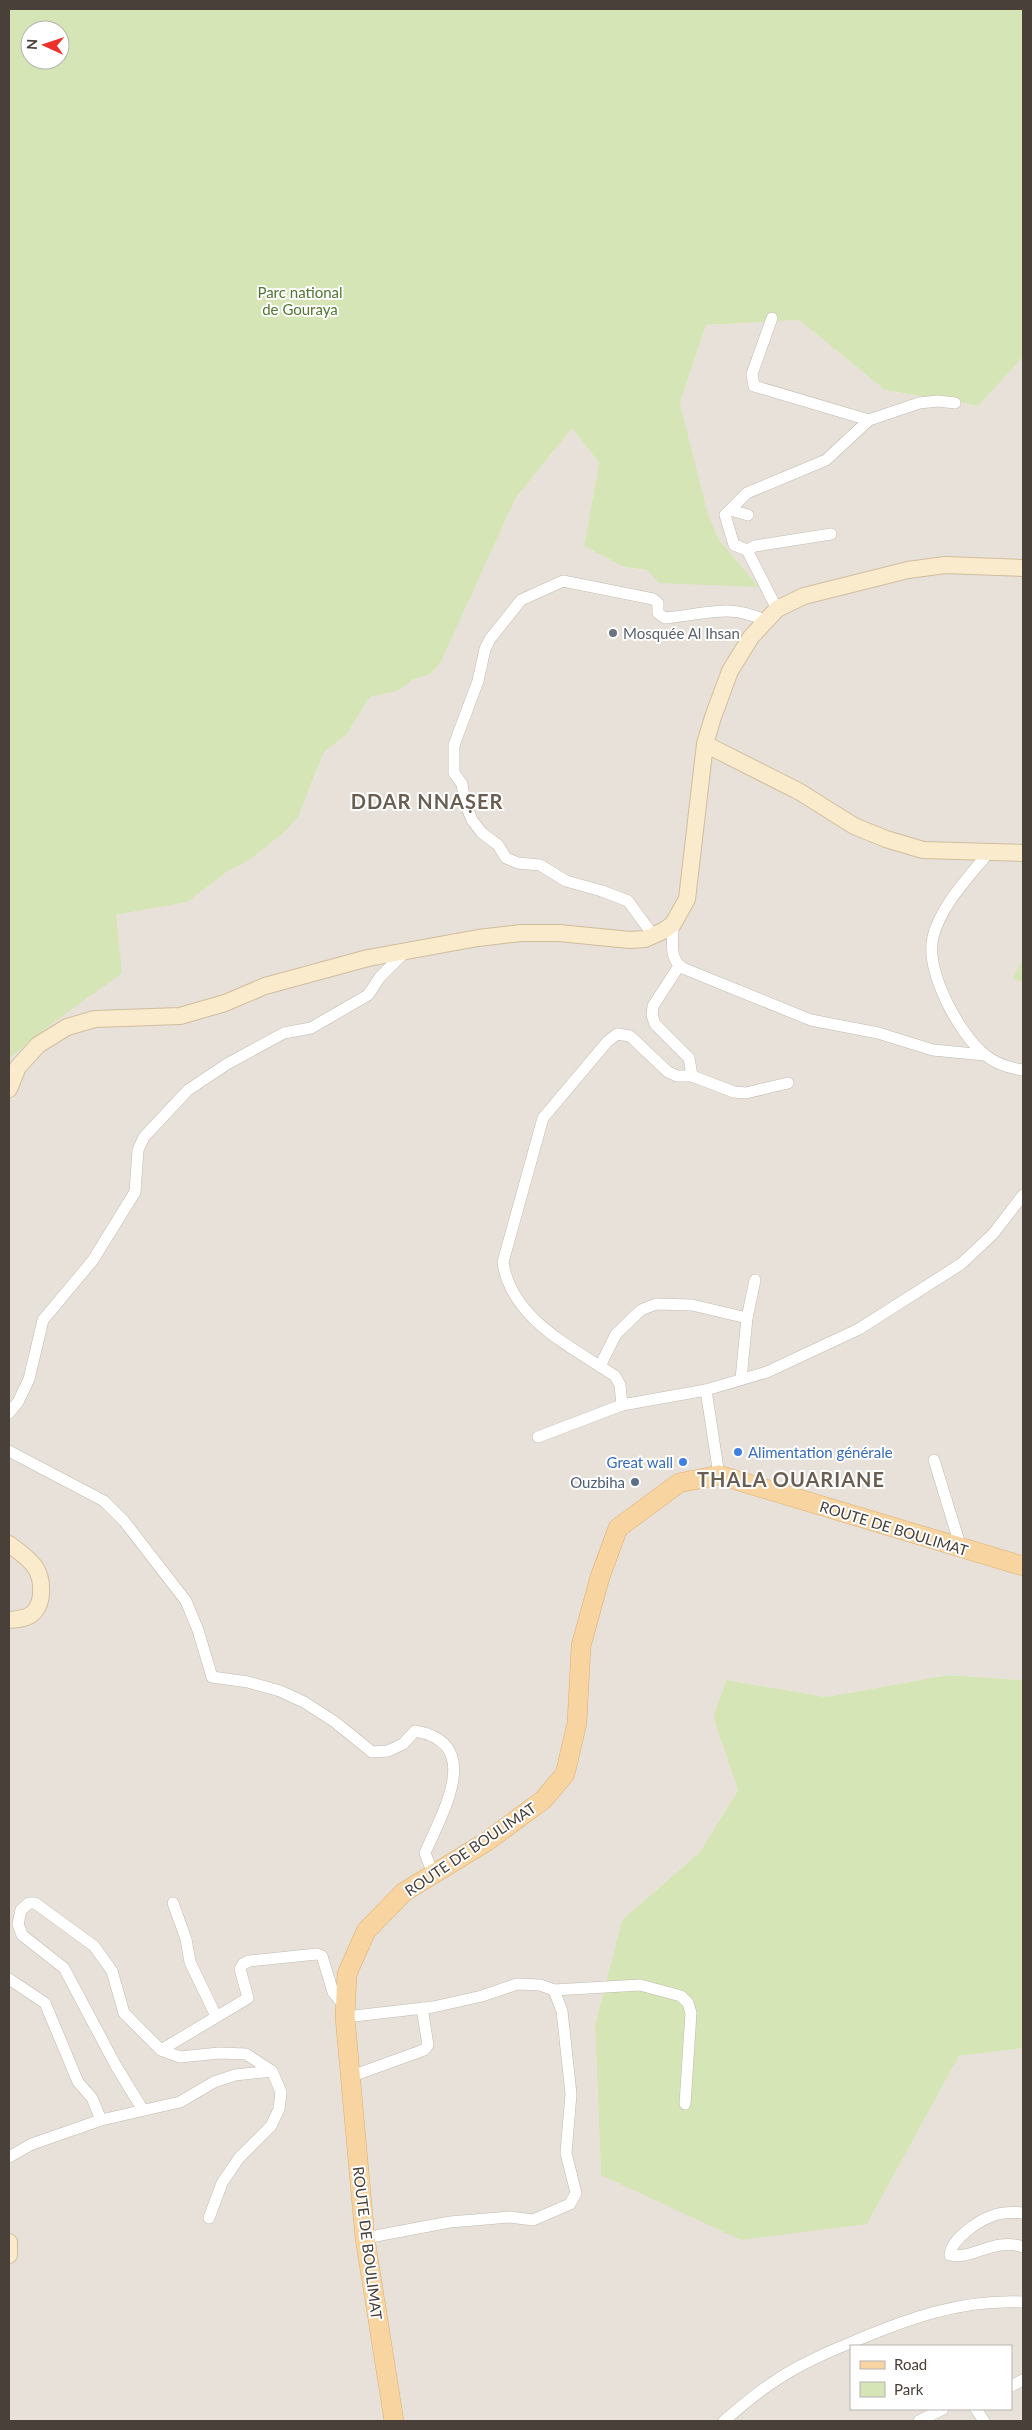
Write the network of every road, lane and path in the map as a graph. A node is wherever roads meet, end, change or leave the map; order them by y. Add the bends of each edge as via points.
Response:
1 (772, 318) dead end
2 (955, 403) dead end
3 (869, 420) junction
4 (730, 510) junction
5 (748, 515) dead end
6 (831, 534) dead end
7 (747, 550) junction
8 (1023, 568) edge
9 (771, 615) junction
10 (705, 744) junction
11 (989, 852) junction
12 (1023, 853) edge
13 (674, 924) junction
14 (653, 935) junction
15 (406, 951) junction
16 (679, 966) junction
17 (985, 1055) junction
18 (1023, 1070) edge
19 (692, 1076) junction
20 (788, 1083) dead end
21 (9, 1089) edge
22 (1023, 1195) edge
23 (755, 1280) dead end
24 (747, 1318) junction
25 (600, 1366) junction
26 (741, 1379) junction
27 (706, 1390) junction
28 (622, 1405) junction
29 (9, 1413) edge
30 (538, 1437) dead end
31 (9, 1451) edge
32 (934, 1460) dead end
33 (719, 1475) junction
34 (9, 1544) edge
35 (962, 1548) junction
36 (1023, 1566) edge
37 (9, 1620) edge
38 (433, 1874) junction
39 (173, 1903) dead end
40 (9, 1979) edge
41 (554, 1990) junction
42 (422, 2008) junction
43 (345, 2012) junction
44 (216, 2016) junction
45 (161, 2050) junction
46 (272, 2071) junction
47 (349, 2077) junction
48 (685, 2104) dead end
49 (143, 2110) junction
50 (101, 2120) junction
51 (9, 2157) edge
52 (1023, 2212) edge
53 (209, 2218) dead end
54 (365, 2238) junction
55 (9, 2242) edge
56 (1023, 2247) edge
57 (9, 2255) edge
58 (1023, 2302) edge
59 (941, 2410) edge
60 (977, 2410) edge
61 (394, 2421) edge
62 (724, 2421) edge
63 (919, 2421) edge
64 (984, 2421) edge

1 - 3 street via 752,374 754,386
2 - 3 street via 919,403
3 - 4 street via 826,460 747,493
4 - 5 street
4 - 7 street via 725,521 734,545
6 - 7 street
7 - 9 street
8 - 9 main road via 945,565 908,570 804,596
9 - 10 main road via 751,637 730,671
9 - 14 street via 723,610 665,618 658,613 658,603 653,598 563,581 520,600 485,649 478,681 452,757 454,773 462,784 472,820 510,860 540,866 566,881 628,901
10 - 11 main road via 800,792 870,833 923,850
10 - 13 main road via 688,890 681,914
11 - 12 main road
11 - 17 street via 945,908 933,937 932,961 944,994 965,1033
13 - 14 main road
13 - 16 street via 672,954
14 - 15 main road via 630,940 559,933 521,934
15 - 21 main road via 265,986 225,1004 180,1016 95,1019 68,1027 38,1044 18,1068
15 - 29 street via 380,977 368,995 311,1028 284,1034 227,1064 188,1090 144,1137 138,1150 135,1192 94,1260 43,1320 29,1379
16 - 17 street via 811,1020 878,1033 933,1050
16 - 19 street via 653,1006 652,1015 655,1024 689,1058
17 - 18 street via 1005,1067
19 - 20 street via 734,1092 746,1093
19 - 25 street via 668,1072 630,1036 617,1034 543,1118 503,1262 505,1274 523,1308 546,1330
22 - 26 street via 993,1234 961,1264 859,1329 783,1365
23 - 24 street
24 - 25 street via 692,1305 656,1304 642,1310 616,1334
24 - 26 street
25 - 28 street via 615,1376 620,1386
26 - 27 street
27 - 28 street
27 - 33 street
28 - 30 street
31 - 38 street via 104,1501 124,1522 186,1601 212,1678 248,1682 304,1702 372,1752 388,1752 403,1744 415,1731 438,1738 450,1751 454,1766 441,1820 425,1853
32 - 35 street
33 - 35 main road, ROUTE DE BOULIMAT
33 - 38 main road, ROUTE DE BOULIMAT via 679,1483 618,1528 600,1577 582,1646 577,1723 565,1774 543,1800 486,1842
34 - 37 main road via 36,1568 42,1581 34,1612 22,1619
35 - 36 main road, ROUTE DE BOULIMAT
38 - 43 main road, ROUTE DE BOULIMAT via 404,1892 366,1931 348,1974
39 - 44 street via 186,1939 190,1962
40 - 50 street via 45,2003 78,2082 92,2098
41 - 42 street via 540,1985 517,1984 482,1996
41 - 48 street via 640,1985 680,1996 688,2003 691,2013
41 - 54 street via 562,2011 571,2094 566,2153 576,2194 570,2204 533,2220 510,2217 450,2222
42 - 43 street
42 - 47 street via 428,2045 424,2050
43 - 44 street via 333,1992 322,1956 317,1954 243,1964 240,1969 248,1998
43 - 47 main road, ROUTE DE BOULIMAT
44 - 45 street
45 - 46 street via 180,2057 246,2054
45 - 49 street via 124,2013 112,1971 94,1946 35,1903 29,1903 21,1910 18,1924 22,1935 64,1968
46 - 49 street via 235,2075 214,2082 180,2102
46 - 53 street via 280,2092 279,2109 271,2126 239,2158 222,2183
47 - 54 main road, ROUTE DE BOULIMAT
49 - 50 street
50 - 51 street via 32,2144
52 - 56 street via 991,2216 961,2235 950,2249 950,2255 957,2257 991,2246
54 - 61 main road, ROUTE DE BOULIMAT
55 - 57 main road
58 - 62 street via 993,2301 942,2310 895,2324 812,2359 772,2382
59 - 63 street
60 - 64 street

